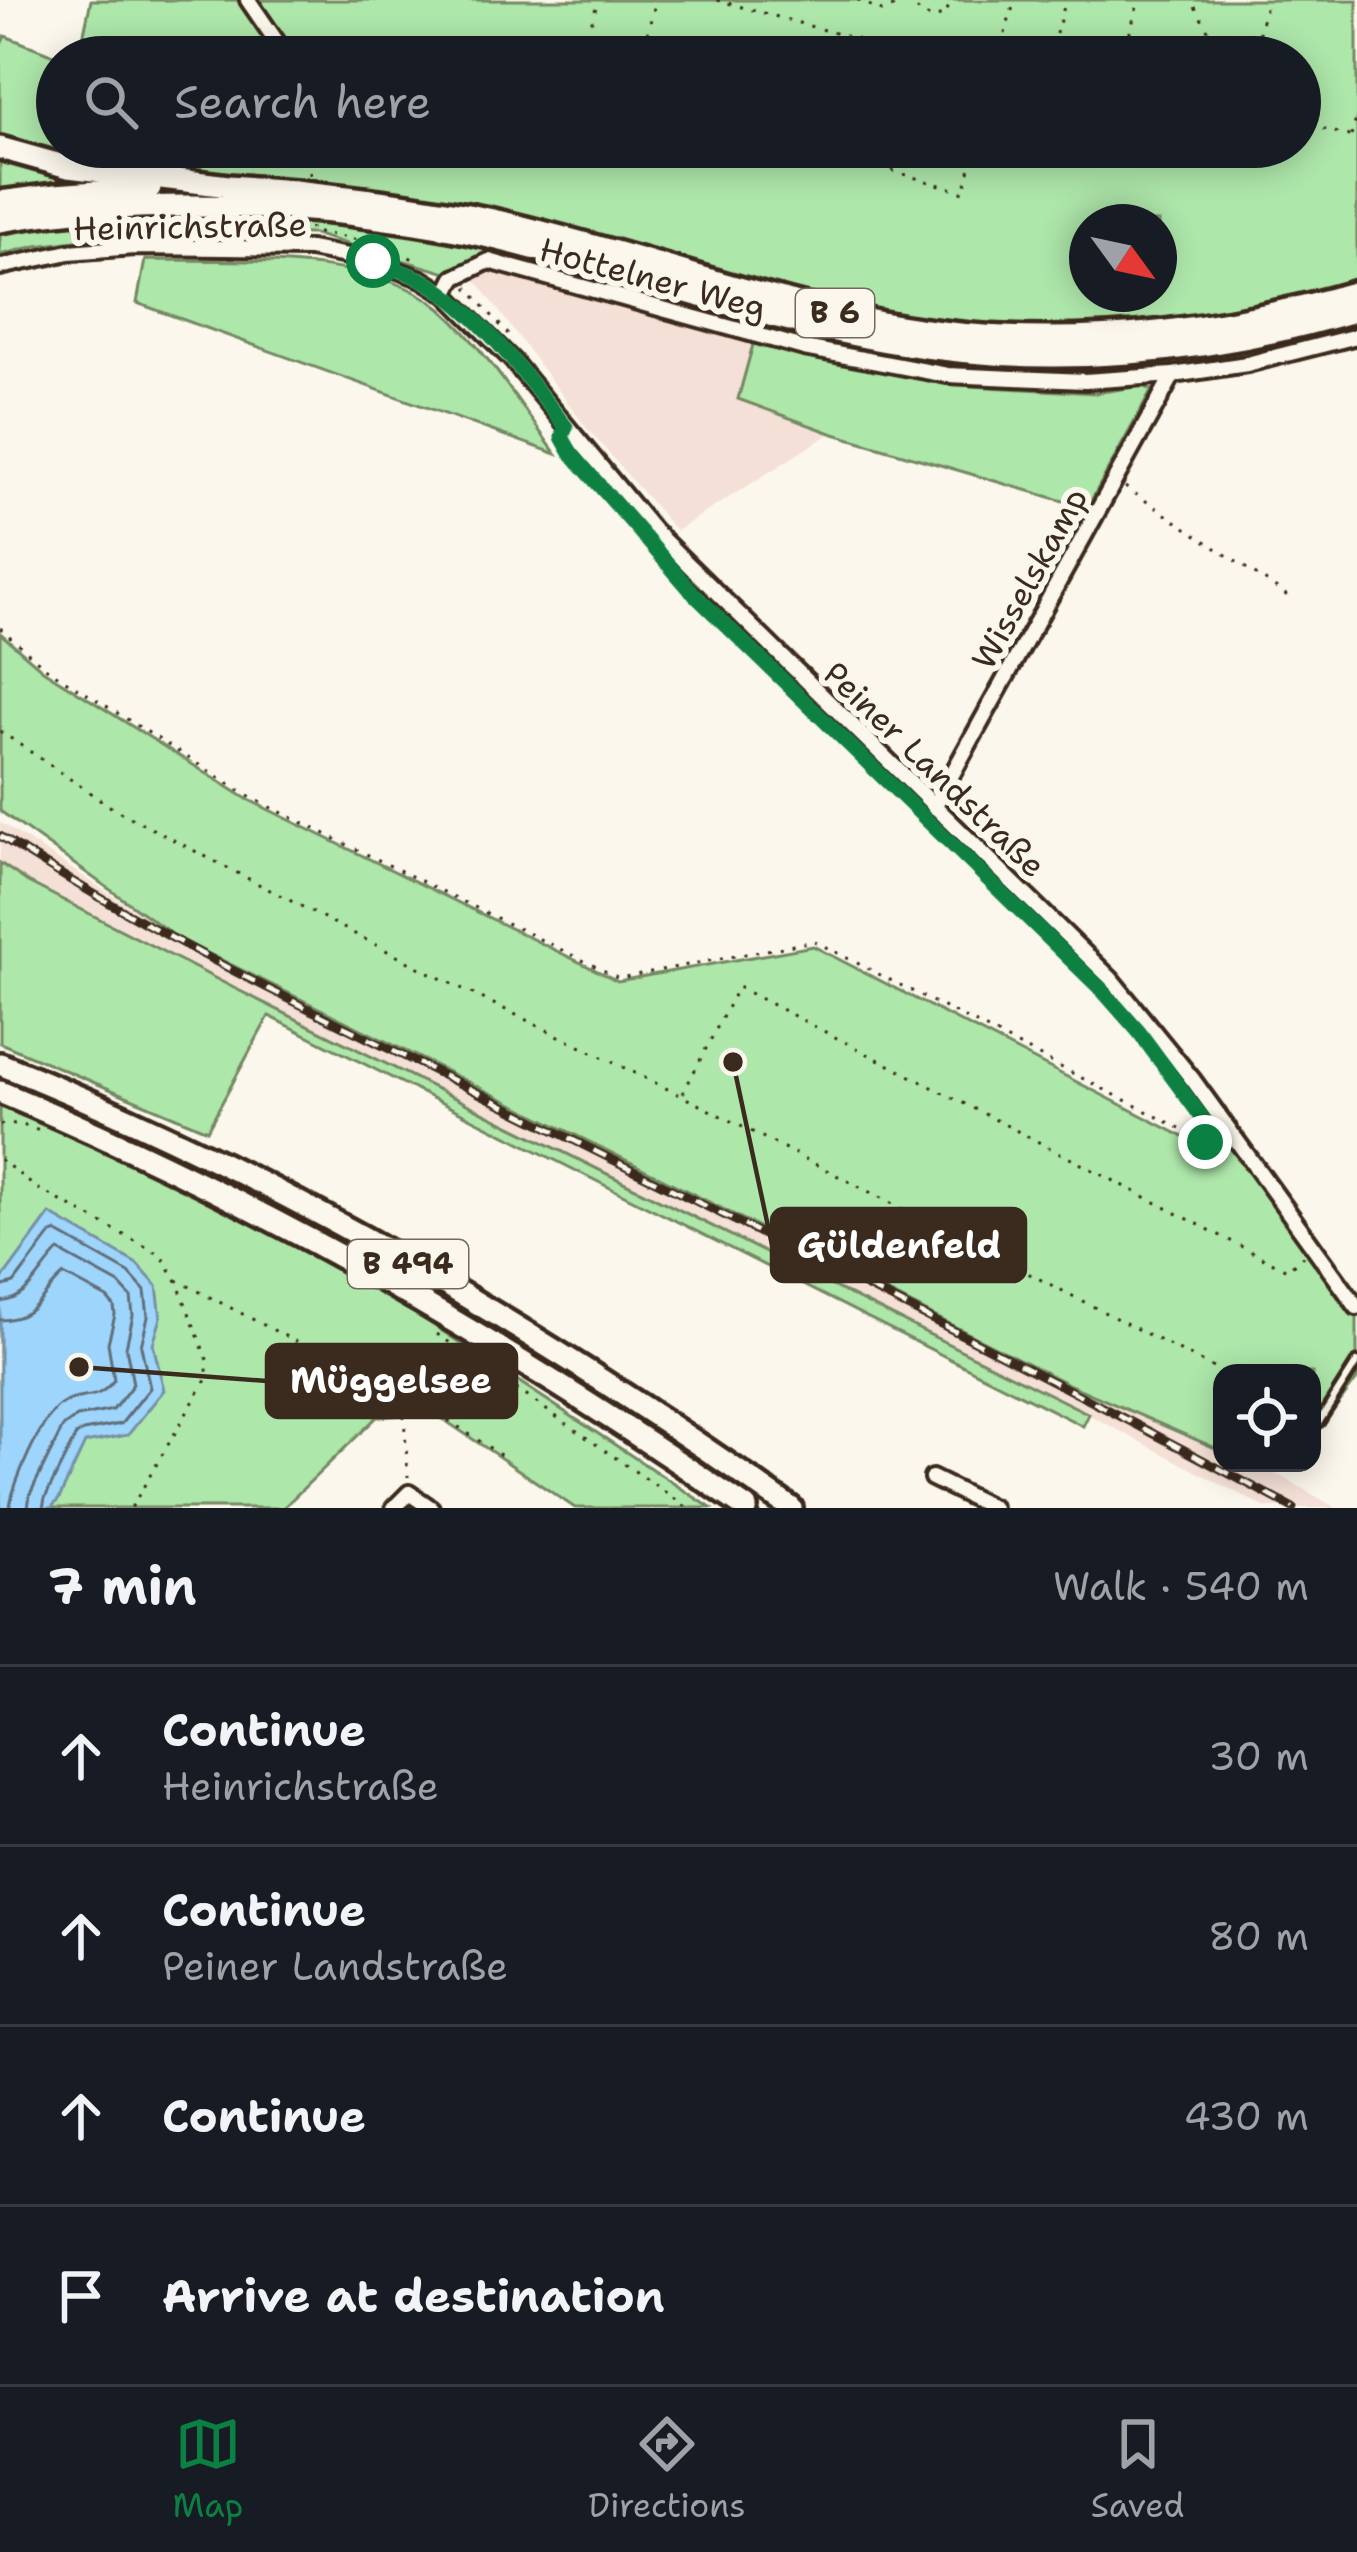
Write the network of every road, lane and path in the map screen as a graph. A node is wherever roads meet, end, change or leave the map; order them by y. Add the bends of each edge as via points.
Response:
1 (248, 0) edge
2 (598, 0) edge
3 (656, 0) edge
4 (717, 0) edge
5 (858, 0) edge
6 (953, 0) edge
7 (1015, 0) edge
8 (1066, 0) edge
9 (1139, 0) edge
10 (1191, 0) edge
11 (1267, 0) edge
12 (911, 1) edge
13 (273, 36) edge
14 (588, 36) edge
15 (646, 36) edge
16 (845, 36) edge
17 (1005, 36) edge
18 (1055, 36) edge
19 (1129, 36) edge
20 (1203, 36) edge
21 (1258, 36) edge
22 (1357, 116) edge
23 (1321, 128) edge
24 (1354, 137) edge
25 (0, 148) edge
26 (36, 158) edge
27 (76, 168) edge
28 (882, 168) edge
29 (970, 168) edge
30 (229, 186) junction
31 (294, 200) junction
32 (0, 202) edge
33 (321, 202) junction
34 (0, 221) edge
35 (0, 267) edge
36 (1357, 292) edge
37 (446, 294) junction
38 (1357, 310) edge
39 (1357, 336) edge
40 (1173, 375) junction
41 (1113, 480) junction
42 (681, 579) dead end
43 (1292, 599) dead end
44 (0, 628) edge
45 (747, 644) dead end
46 (0, 731) edge
47 (934, 807) junction
48 (0, 1064) edge
49 (0, 1091) edge
50 (682, 1096) junction
51 (0, 1125) edge
52 (46, 1133) dead end
53 (1220, 1142) dead end
54 (0, 1159) edge
55 (1305, 1255) dead end
56 (176, 1279) junction
57 (1357, 1307) edge
58 (431, 1331) dead end
59 (1357, 1362) edge
60 (1213, 1368) edge
61 (404, 1413) junction
62 (1321, 1419) edge
63 (506, 1459) dead end
64 (932, 1478) dead end
65 (409, 1493) junction
66 (131, 1508) edge
67 (394, 1508) edge
68 (430, 1508) edge
69 (688, 1508) edge
70 (746, 1508) edge
71 (791, 1508) edge
72 (993, 1508) edge

1 - 13 street
2 - 14 path
3 - 15 path
4 - 16 path
5 - 12 path via 882,11
6 - 12 path via 932,18
7 - 17 path
8 - 18 path
9 - 19 path
10 - 20 path via 1209,32
11 - 21 path
22 - 24 path
23 - 24 path
25 - 26 highway
27 - 30 highway
28 - 29 path via 964,192
30 - 31 highway, B 6
30 - 32 highway, B 6
31 - 33 highway, B 6, bridge
31 - 34 highway, B 6
33 - 36 highway, B 6 via 401,202 459,213 842,314 988,336 1163,332
33 - 38 highway, B 6 via 471,233 818,327 986,354 1163,351
35 - 37 street, Heinrichstraße via 134,247 310,249 373,261
37 - 40 street, Hottelner Weg via 454,278 489,261 804,348 947,375
37 - 47 street, Peiner Landstraße via 512,360 653,530
39 - 40 street, Hottelner Weg
40 - 41 street, Wisselskamp
41 - 43 path
41 - 47 street, Wisselskamp
42 - 45 path
44 - 53 path via 45,667 248,796 619,978 814,941 1205,1142
46 - 50 path via 114,809
47 - 57 street, Peiner Landstraße via 1111,978
48 - 71 highway, B 494 via 179,1143 376,1244 573,1362
49 - 70 highway, B 494 via 364,1269
50 - 55 path via 738,987 1287,1270
50 - 60 path
51 - 52 path
54 - 56 path via 35,1187 161,1255
56 - 61 path via 310,1349 379,1406
56 - 66 path via 208,1362 206,1380
58 - 69 path
59 - 62 lane
61 - 63 path via 435,1411
61 - 65 path
64 - 72 street
65 - 67 street
65 - 68 street

